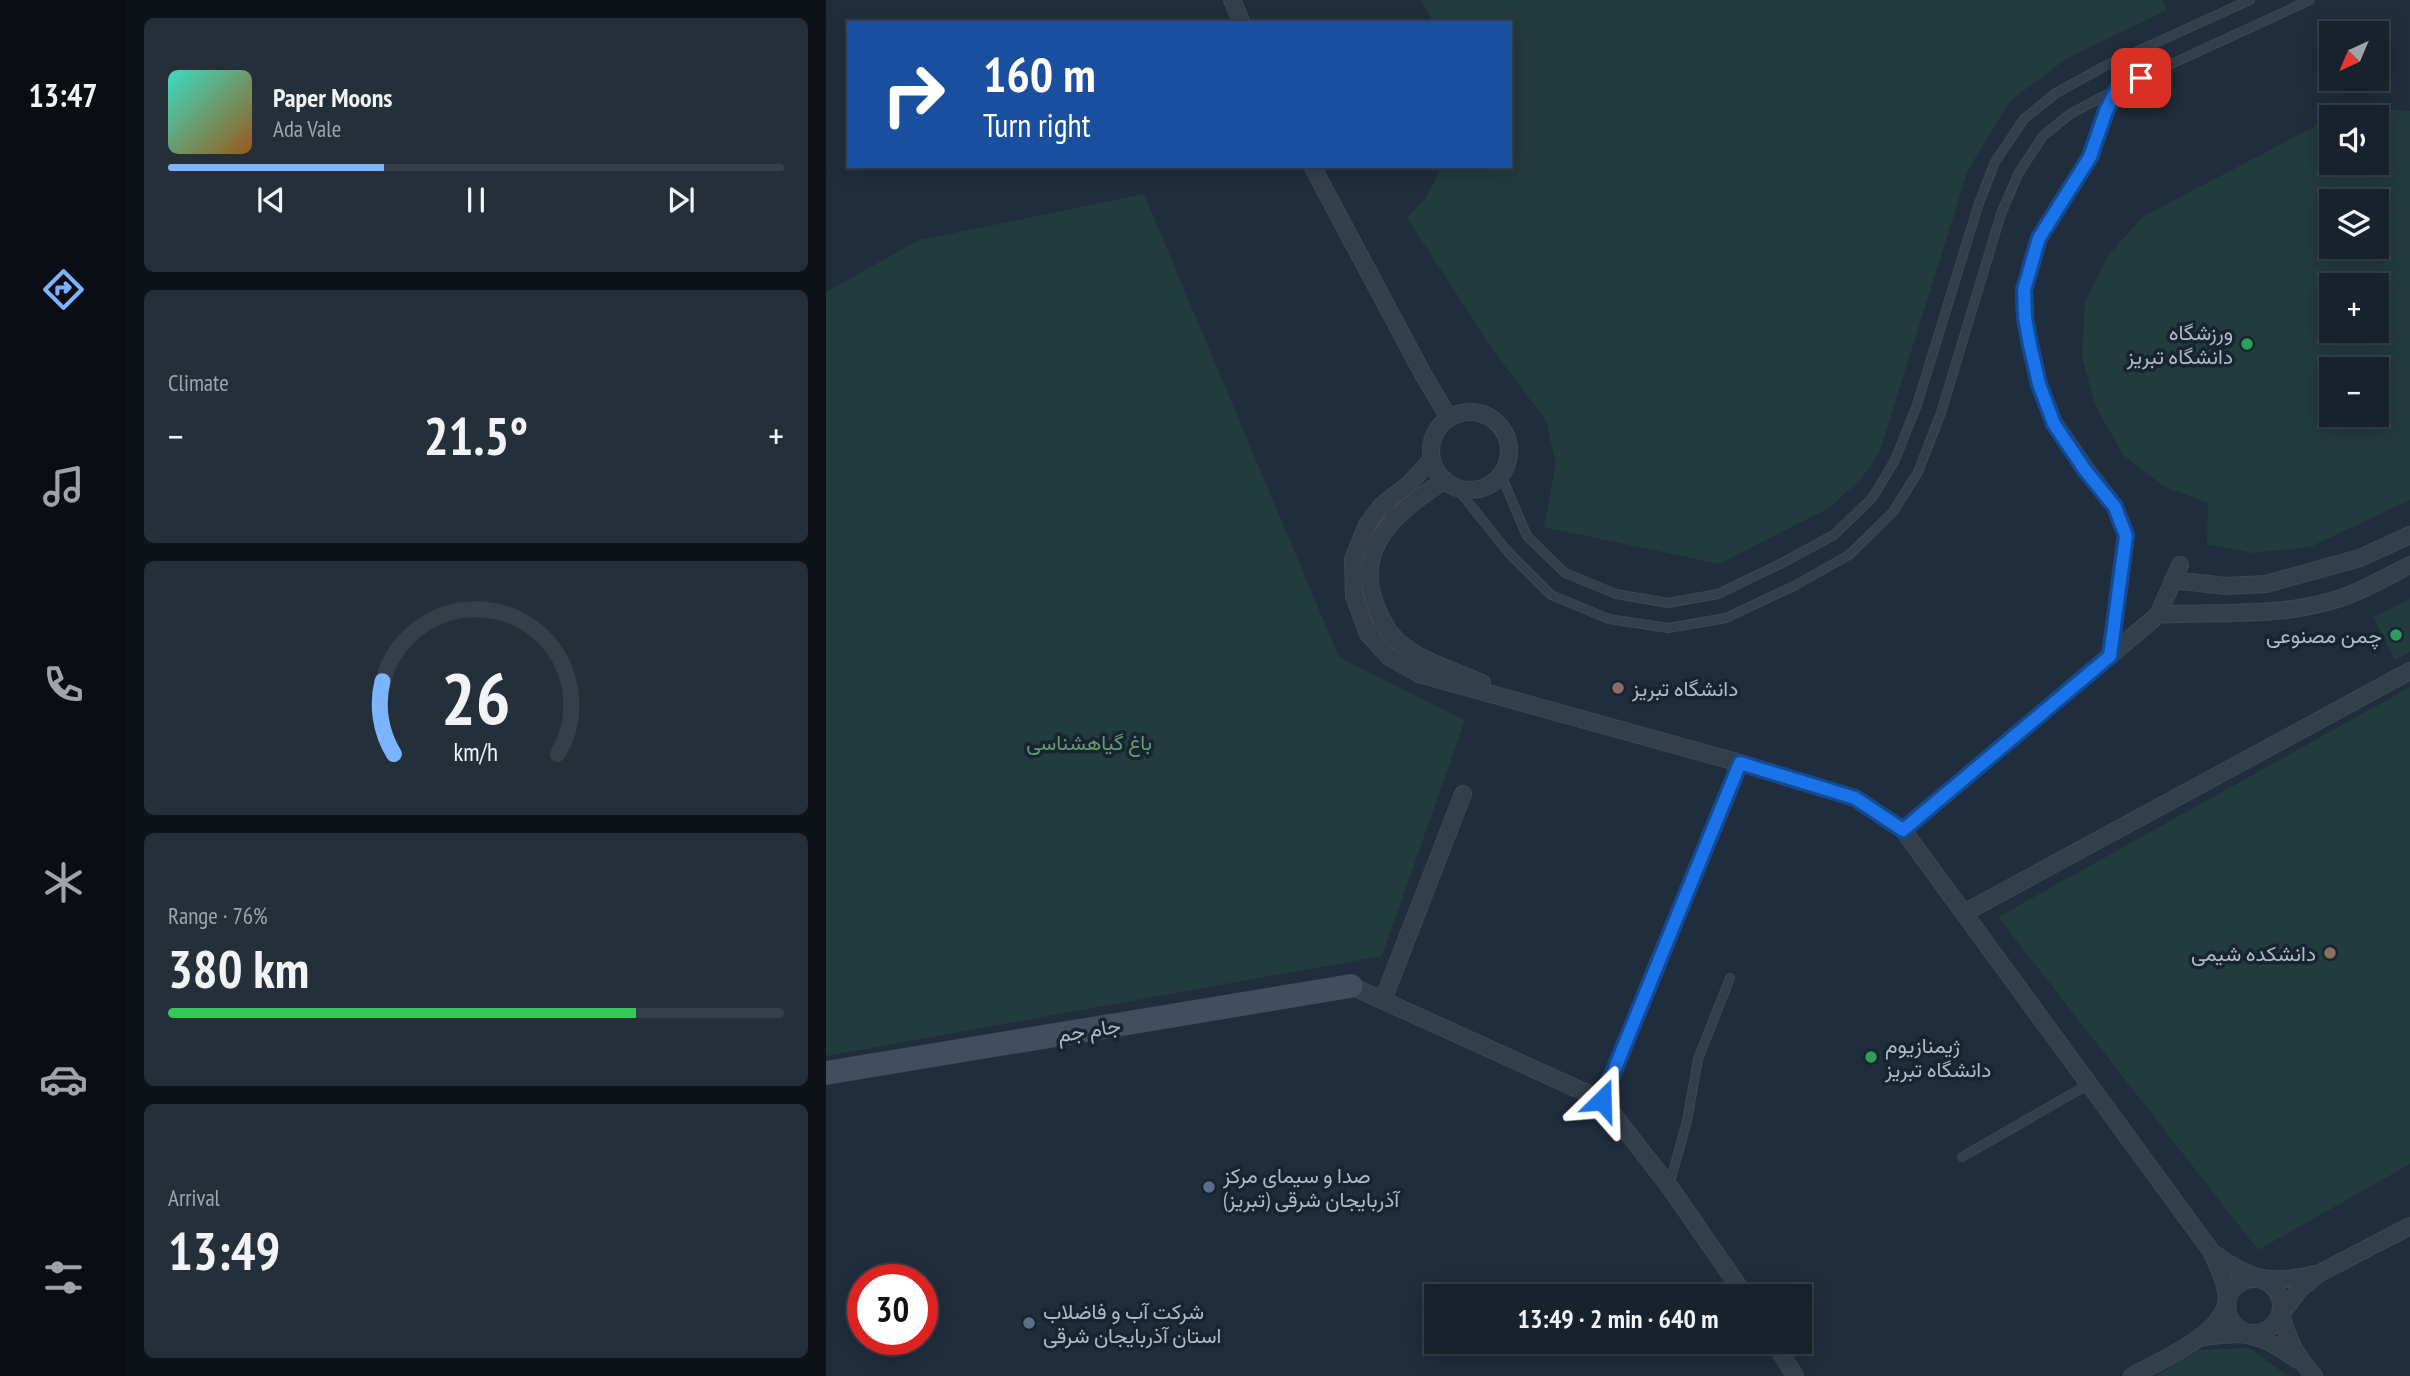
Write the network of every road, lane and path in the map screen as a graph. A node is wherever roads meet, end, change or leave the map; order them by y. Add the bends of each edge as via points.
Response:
1 (1232, 0) edge
2 (2250, 0) edge
3 (2310, 0) edge
4 (1241, 21) edge
5 (2117, 89) junction
6 (1313, 168) edge
7 (1449, 418) junction
8 (1432, 459) junction
9 (1501, 475) junction
10 (1450, 484) junction
11 (2410, 535) edge
12 (2410, 565) edge
13 (2158, 615) junction
14 (2110, 656) junction
15 (2410, 671) edge
16 (1532, 705) junction
17 (1740, 763) junction
18 (1464, 794) dead end
19 (1903, 830) junction
20 (1964, 913) junction
21 (1730, 978) dead end
22 (1351, 986) joint
23 (1382, 1000) junction
24 (826, 1073) edge
25 (2089, 1084) junction
26 (1602, 1100) junction
27 (1962, 1157) dead end
28 (1669, 1186) junction
29 (2410, 1226) edge
30 (2211, 1251) junction
31 (2318, 1274) junction
32 (2260, 1280) junction
33 (1737, 1284) edge
34 (2227, 1302) junction
35 (2281, 1314) junction
36 (2251, 1334) junction
37 (2200, 1338) junction
38 (1781, 1354) edge
39 (2302, 1363) junction
40 (1795, 1376) edge
41 (2132, 1376) edge
42 (2314, 1376) edge

1 - 4 street
2 - 9 lane via 2095,72 2056,93 2024,119 1995,162 1978,206 1917,405 1895,460 1873,497 1834,535 1718,594 1668,603 1616,594 1565,573 1527,536
3 - 5 lane
5 - 10 lane via 2070,114 2042,136 2018,174 1918,472 1893,512 1849,555 1726,618 1668,628 1609,619 1551,595
5 - 14 street via 2090,157 2039,238 2024,290 2030,345 2054,424 2111,500 2126,536
6 - 7 street
7 - 8 street via 1434,436
7 - 9 street via 1472,412 1502,429 1509,452
8 - 10 street
8 - 16 street via 1382,505 1367,525 1353,559 1354,596 1368,634 1389,657 1419,674
9 - 10 street via 1481,488 1469,490
10 - 16 street via 1395,517 1382,534 1370,562 1371,593 1383,624 1400,644
11 - 13 street via 2360,558 2266,584 2226,586 2176,572
12 - 13 street via 2343,597 2302,608 2231,615
13 - 14 street
14 - 19 street
15 - 20 street
16 - 17 street
17 - 19 street via 1855,798
17 - 26 street
18 - 23 street
19 - 20 street
20 - 25 street
21 - 28 lane via 1698,1059
22 - 23 street
22 - 24 street, جام جم
23 - 26 street
25 - 27 lane
25 - 30 street
26 - 28 street
28 - 33 street
29 - 31 street
30 - 32 street
30 - 34 street
31 - 32 street
31 - 35 street
32 - 34 street via 2235,1287
32 - 35 street via 2275,1289
34 - 36 street via 2230,1320
34 - 37 street
35 - 36 street via 2270,1329
35 - 39 street
36 - 37 street
36 - 39 street via 2269,1340
37 - 41 street
38 - 40 street
39 - 42 street

